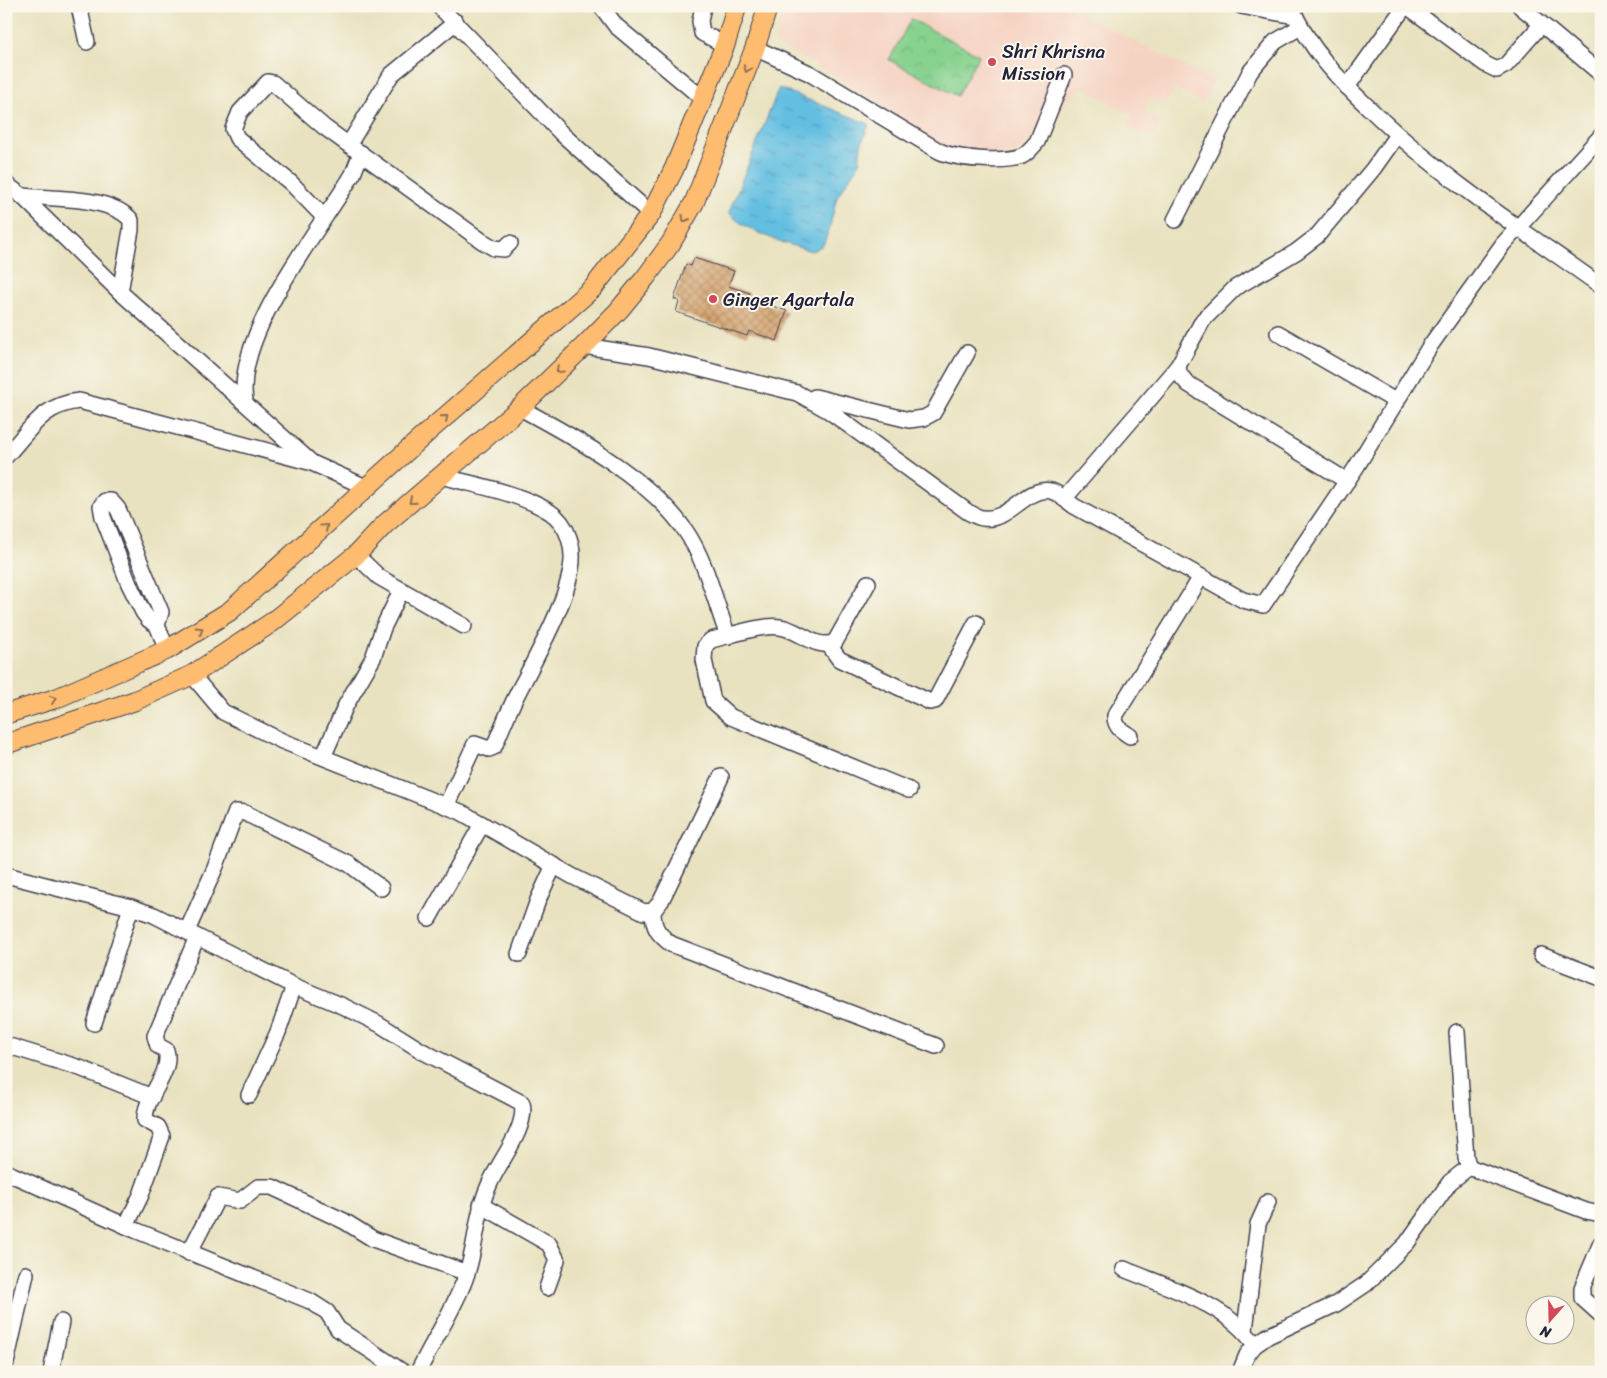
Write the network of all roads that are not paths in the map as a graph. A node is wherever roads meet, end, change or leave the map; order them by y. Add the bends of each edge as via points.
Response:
1 (79, 6) edge
2 (439, 6) edge
3 (601, 6) edge
4 (704, 6) edge
5 (737, 6) edge
6 (768, 6) edge
7 (1241, 6) edge
8 (1406, 6) edge
9 (1520, 6) edge
10 (1296, 16) edge
11 (456, 22) junction
12 (1541, 25) junction
13 (87, 42) dead end
14 (725, 46) junction
15 (755, 48) junction
16 (1601, 74) edge
17 (1064, 75) dead end
18 (1347, 87) junction
19 (702, 98) junction
20 (1397, 135) junction
21 (1601, 136) edge
22 (355, 149) junction
23 (6, 184) edge
24 (22, 196) junction
25 (651, 214) junction
26 (324, 217) junction
27 (1175, 220) dead end
28 (1516, 228) junction
29 (510, 243) dead end
30 (1601, 286) edge
31 (120, 292) junction
32 (1278, 333) dead end
33 (584, 346) junction
34 (967, 354) dead end
35 (1178, 366) junction
36 (797, 393) junction
37 (245, 402) junction
38 (1397, 402) junction
39 (520, 408) junction
40 (6, 456) edge
41 (312, 463) junction
42 (442, 476) junction
43 (1347, 480) junction
44 (368, 488) junction
45 (1064, 499) junction
46 (356, 556) junction
47 (1201, 577) junction
48 (868, 583) dead end
49 (401, 591) junction
50 (976, 623) dead end
51 (157, 625) junction
52 (464, 626) dead end
53 (728, 636) junction
54 (828, 645) junction
55 (167, 650) junction
56 (192, 675) junction
57 (6, 714) edge
58 (1130, 736) dead end
59 (6, 744) edge
60 (323, 757) junction
61 (721, 777) dead end
62 (909, 790) dead end
63 (446, 806) junction
64 (482, 824) junction
65 (554, 865) junction
66 (6, 875) edge
67 (380, 888) dead end
68 (131, 907) junction
69 (653, 911) junction
70 (429, 918) dead end
71 (192, 934) junction
72 (519, 954) dead end
73 (1541, 955) dead end
74 (1601, 978) edge
75 (294, 986) junction
76 (94, 1022) dead end
77 (1457, 1032) dead end
78 (6, 1045) edge
79 (936, 1046) dead end
80 (249, 1096) dead end
81 (152, 1097) junction
82 (1469, 1167) junction
83 (6, 1172) edge
84 (1268, 1202) dead end
85 (481, 1205) junction
86 (1601, 1214) edge
87 (126, 1226) junction
88 (1601, 1243) edge
89 (190, 1253) junction
90 (1124, 1269) dead end
91 (467, 1273) junction
92 (26, 1274) dead end
93 (547, 1288) dead end
94 (1601, 1315) edge
95 (62, 1322) dead end
96 (1245, 1330) junction
97 (1255, 1345) junction
98 (6, 1363) edge
99 (51, 1372) edge
100 (404, 1372) edge
101 (418, 1372) edge
102 (1240, 1372) edge

1 - 13 street
2 - 11 street
3 - 19 street via 616,26
4 - 14 street via 700,21 702,33
5 - 14 main road
6 - 15 main road
7 - 10 street
8 - 12 street via 1497,70 1506,65
8 - 18 street
9 - 12 street
10 - 18 street via 1326,64
10 - 27 street via 1250,72
11 - 22 street via 391,75
11 - 25 street via 562,134
12 - 16 street
14 - 19 main road
15 - 17 street via 808,73 947,155 977,158 1016,158 1030,150
15 -> 33 main road via 694,203 646,277
18 - 20 street
19 - 25 main road via 674,169
20 - 28 street
20 - 35 street via 1317,236 1235,288 1202,320
21 - 28 street
22 - 26 street via 353,174
22 - 26 street via 269,82 264,83 235,123 237,138
22 - 29 street via 494,248 504,249
23 - 24 street
24 - 31 street
24 - 31 street via 98,203 124,212 131,220 131,230
44 -> 25 main road via 593,288
26 - 37 street via 262,322 247,367 243,388
28 - 30 street
28 - 38 street via 1430,346
31 - 37 street
32 - 38 street
33 - 36 street via 649,356
33 -> 39 main road
34 - 36 street via 933,413 924,418 909,420
35 - 43 street via 1179,374 1188,384
35 - 45 street
36 - 45 street via 829,411 968,512 983,518 1013,509 1040,490 1053,492
37 - 41 street
38 - 43 street
39 - 42 main road
39 - 53 street via 591,449 666,506 690,539
40 - 41 street via 39,417 63,402 79,401
41 - 44 street
42 -> 46 main road via 384,525
42 - 63 street via 502,492 551,513 566,528 572,550 571,570 557,611 494,747 489,749 475,744
43 - 47 street via 1263,605 1243,600
55 -> 44 main road via 230,611
45 - 47 street
46 - 49 street
46 - 56 main road via 271,623
47 - 58 street via 1115,716 1120,730
48 - 54 street via 835,642
49 - 52 street
49 - 60 street via 373,658 346,705
50 - 54 street via 935,700 930,702 838,659
51 - 51 street via 143,612 129,584 103,517 101,506 105,501 111,501 118,509 161,612
51 - 55 street
53 - 54 street via 780,626
53 - 62 street via 711,640 703,653 713,701 731,717
57 -> 55 main road via 57,698
56 - 59 main road via 134,700
56 - 60 street via 224,712
60 - 63 street
61 - 69 street via 661,901
63 - 64 street
64 - 65 street
64 - 70 street
65 - 69 street via 644,912
65 - 72 street
66 - 68 street
67 - 71 street via 349,864 245,813 236,812
68 - 71 street
68 - 76 street
69 - 79 street via 653,924 659,936 671,944
71 - 75 street
71 - 81 street via 155,1036 158,1046 166,1050 167,1062
73 - 74 street
75 - 80 street via 278,1032
75 - 85 street via 343,1006 522,1103 524,1112 520,1125
77 - 82 street
78 - 81 street via 80,1068
81 - 87 street via 145,1120 158,1128 162,1136
82 - 86 street
82 - 97 street via 1450,1182 1407,1243 1366,1284 1336,1304
83 - 87 street
84 - 96 street via 1258,1224
85 - 91 street
85 - 93 street via 549,1244 556,1260
87 - 89 street
88 - 94 street via 1582,1288 1582,1298
89 - 91 street via 218,1197 240,1201 258,1187 272,1187 373,1239
89 - 100 street via 310,1301 326,1312 338,1329
90 - 96 street via 1193,1298
91 - 101 street
92 - 98 street
95 - 99 street
96 - 97 street
97 - 102 street

